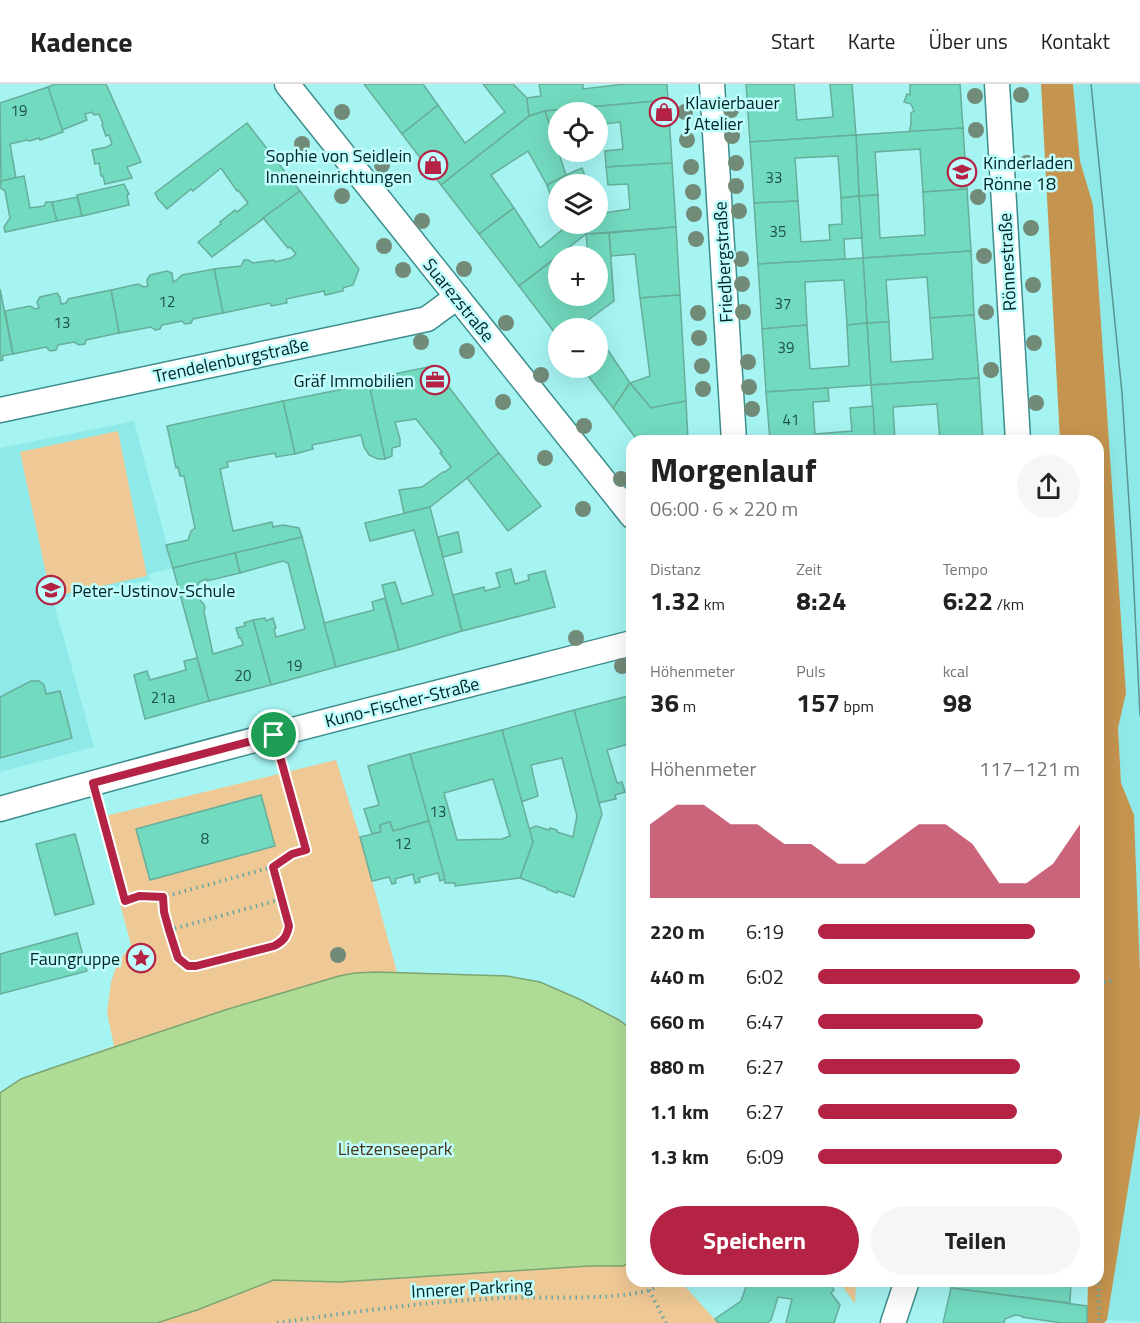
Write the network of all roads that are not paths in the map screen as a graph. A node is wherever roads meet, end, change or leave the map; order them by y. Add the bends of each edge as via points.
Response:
1 (287, 84) edge
2 (712, 84) edge
3 (997, 84) edge
4 (457, 297) junction
5 (0, 410) edge
6 (734, 435) edge
7 (1018, 435) edge
8 (626, 508) edge
9 (626, 645) edge
10 (0, 809) edge
11 (905, 1287) edge
12 (893, 1323) edge

1 - 4 street, Suarezstraße
2 - 6 street, Friedbergstraße
3 - 7 street, Rönnestraße
4 - 5 street, Trendelenburgstraße via 427,319
4 - 8 street, Suarezstraße
9 - 10 street, Kuno-Fischer-Straße
11 - 12 street

